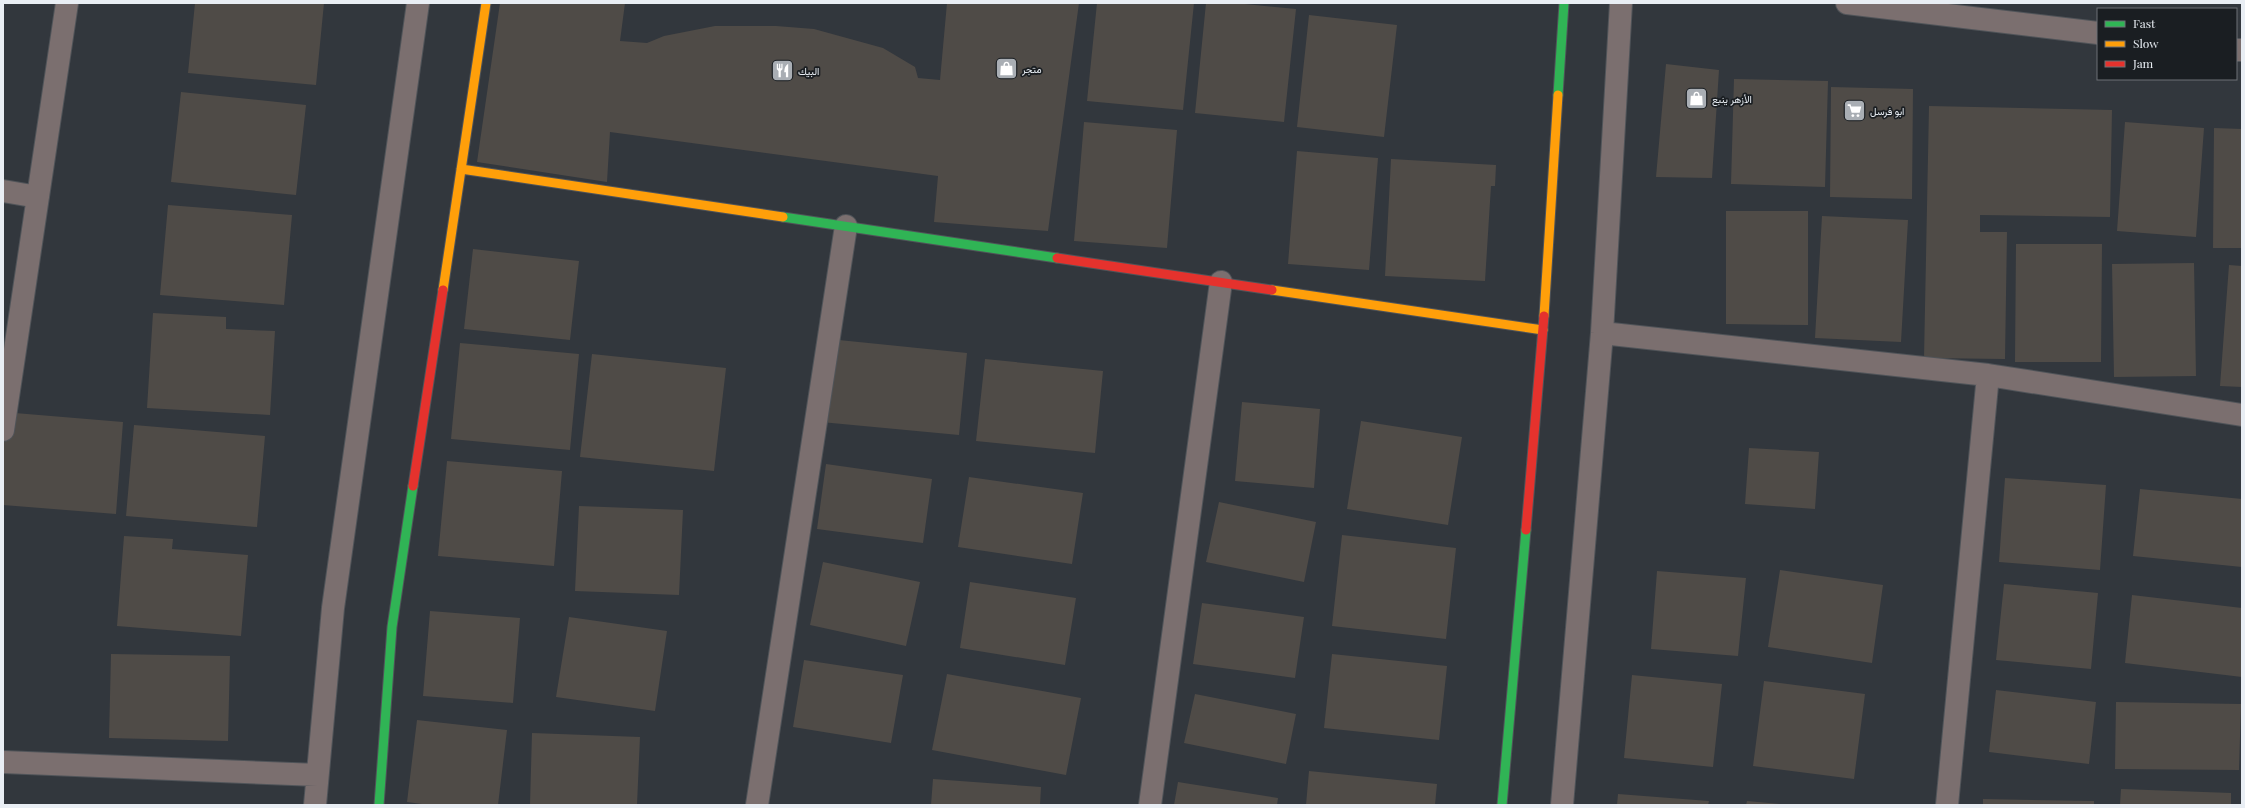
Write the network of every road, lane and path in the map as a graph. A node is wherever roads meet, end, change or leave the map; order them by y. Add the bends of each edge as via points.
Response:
1 (68, 3) edge
2 (418, 3) edge
3 (486, 3) edge
4 (1564, 3) edge
5 (1621, 3) edge
6 (1847, 3) edge
7 (2097, 33) edge
8 (461, 169) junction
9 (3, 191) edge
10 (38, 197) junction
11 (846, 226) junction
12 (1221, 282) junction
13 (1543, 330) junction
14 (1602, 333) junction
15 (1988, 375) junction
16 (2242, 415) edge
17 (3, 430) edge
18 (3, 762) edge
19 (317, 775) junction
20 (315, 805) edge
21 (379, 805) edge
22 (758, 805) edge
23 (1150, 805) edge
24 (1502, 805) edge
25 (1562, 805) edge
26 (1947, 805) edge

1 - 10 street
2 - 19 street via 333,608
3 - 8 street
4 - 13 street
5 - 14 street
6 - 7 street
8 - 11 street
8 - 21 street via 392,627
9 - 10 street
10 - 17 street
11 - 12 street
11 - 22 street
12 - 13 street
12 - 23 street
13 - 24 street
14 - 15 street
14 - 25 street
15 - 16 street
15 - 26 street
18 - 19 street
19 - 20 street

